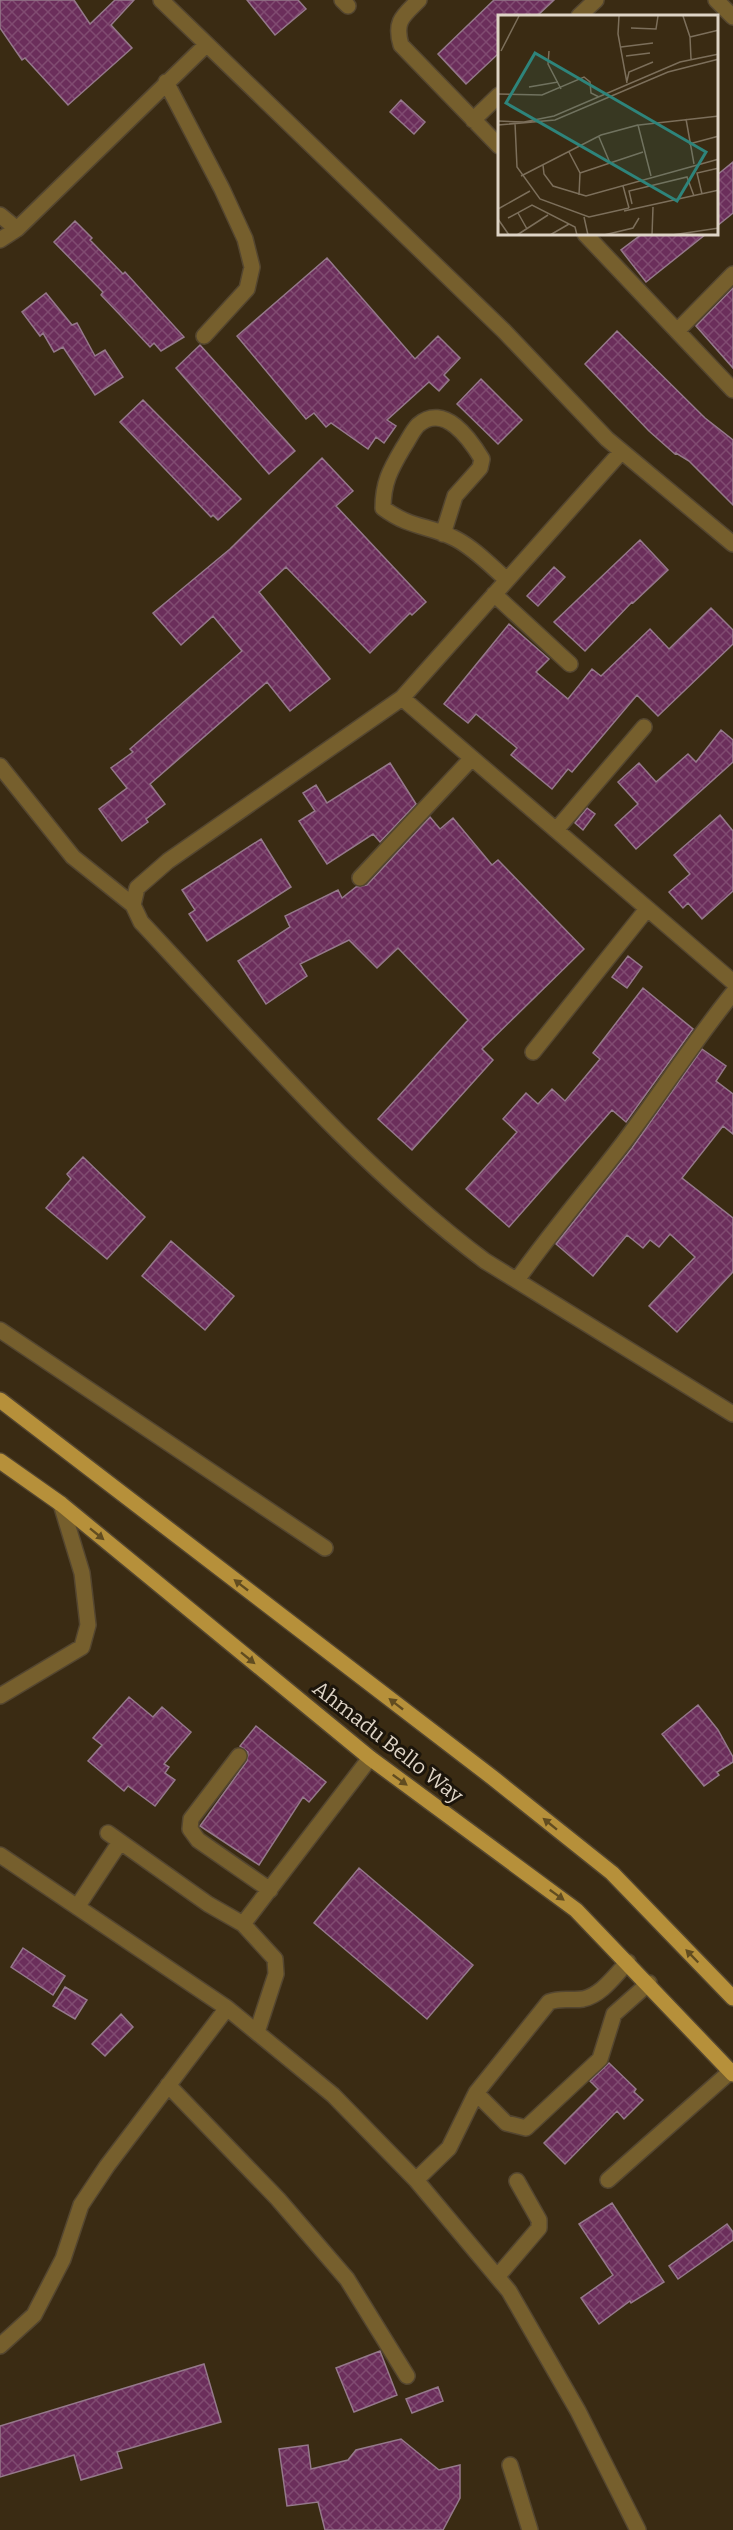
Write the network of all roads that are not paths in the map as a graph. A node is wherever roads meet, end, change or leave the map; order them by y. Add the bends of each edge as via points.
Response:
1 (161, 0) edge
2 (419, 0) edge
3 (596, 0) edge
4 (717, 0) edge
5 (580, 15) edge
6 (733, 17) edge
7 (206, 45) junction
8 (166, 82) junction
9 (498, 96) edge
10 (473, 120) junction
11 (498, 145) edge
12 (0, 214) edge
13 (17, 229) junction
14 (587, 236) edge
15 (0, 240) edge
16 (733, 274) edge
17 (677, 331) junction
18 (204, 336) dead end
19 (733, 390) edge
20 (621, 452) junction
21 (443, 534) junction
22 (733, 544) edge
23 (507, 580) junction
24 (494, 594) junction
25 (570, 664) dead end
26 (402, 698) junction
27 (644, 727) dead end
28 (472, 758) junction
29 (0, 766) edge
30 (556, 830) junction
31 (360, 878) dead end
32 (133, 904) junction
33 (647, 909) junction
34 (733, 982) edge
35 (733, 993) edge
36 (532, 1052) dead end
37 (517, 1280) junction
38 (0, 1330) edge
39 (0, 1400) edge
40 (733, 1414) edge
41 (0, 1461) edge
42 (61, 1504) junction
43 (325, 1548) dead end
44 (0, 1696) edge
45 (239, 1756) dead end
46 (370, 1758) junction
47 (0, 1855) edge
48 (270, 1890) junction
49 (77, 1907) junction
50 (243, 1924) junction
51 (628, 1962) junction
52 (649, 1983) junction
53 (733, 1998) edge
54 (227, 2008) junction
55 (257, 2032) junction
56 (732, 2072) edge
57 (168, 2085) junction
58 (476, 2093) junction
59 (416, 2180) junction
60 (608, 2180) dead end
61 (518, 2181) dead end
62 (497, 2277) junction
63 (0, 2346) edge
64 (407, 2376) dead end
65 (510, 2465) dead end
66 (531, 2530) edge
67 (638, 2530) edge

1 - 7 street
2 - 10 street via 399,24 401,45
3 - 5 street
4 - 6 street
7 - 8 street
7 - 20 street via 479,306
8 - 13 street
8 - 18 street via 222,189 245,239 252,267 247,289
9 - 10 street
10 - 11 street
12 - 13 street
13 - 15 street
14 - 17 street
16 - 17 street
17 - 19 street
20 - 22 street
20 - 23 street
21 - 21 street via 414,526 383,508 383,487 417,427 426,420 439,418 457,426 482,459 480,468 455,496
21 - 23 street via 479,555
23 - 24 street
24 - 25 street
24 - 26 street
26 - 28 street
26 - 32 street via 168,861 137,888
27 - 30 street
28 - 30 street
28 - 31 street
29 - 32 street via 74,857
30 - 33 street
32 - 37 street via 141,922 392,1185 477,1255
33 - 34 street
33 - 36 street
35 - 37 street
37 - 40 street
38 - 43 street
53 -> 39 main road, Ahmadu Bello Way via 612,1873
41 - 42 main road, Ahmadu Bello Way
42 - 44 street via 82,1574 88,1625 82,1647
42 -> 46 main road, Ahmadu Bello Way
45 - 48 street via 192,1819 190,1829 198,1840
46 - 48 street
46 -> 51 main road, Ahmadu Bello Way via 576,1910
47 - 49 street
48 - 50 street
49 - 50 street via 114,1838
49 - 54 street
50 - 55 street via 275,1959 276,1974
51 - 52 main road, Ahmadu Bello Way
51 - 58 street via 596,1995 549,2002
52 - 56 main road, Ahmadu Bello Way
52 - 58 street via 614,2014 600,2059 526,2128 506,2123
54 - 55 street
54 - 57 street
55 - 59 street via 333,2095
56 - 60 street
57 - 63 street via 81,2205 63,2259 34,2315
57 - 64 street via 278,2199 347,2279
58 - 59 street via 449,2148
59 - 62 street
61 - 62 street via 539,2228
62 - 67 street via 509,2291 578,2411
65 - 66 street

